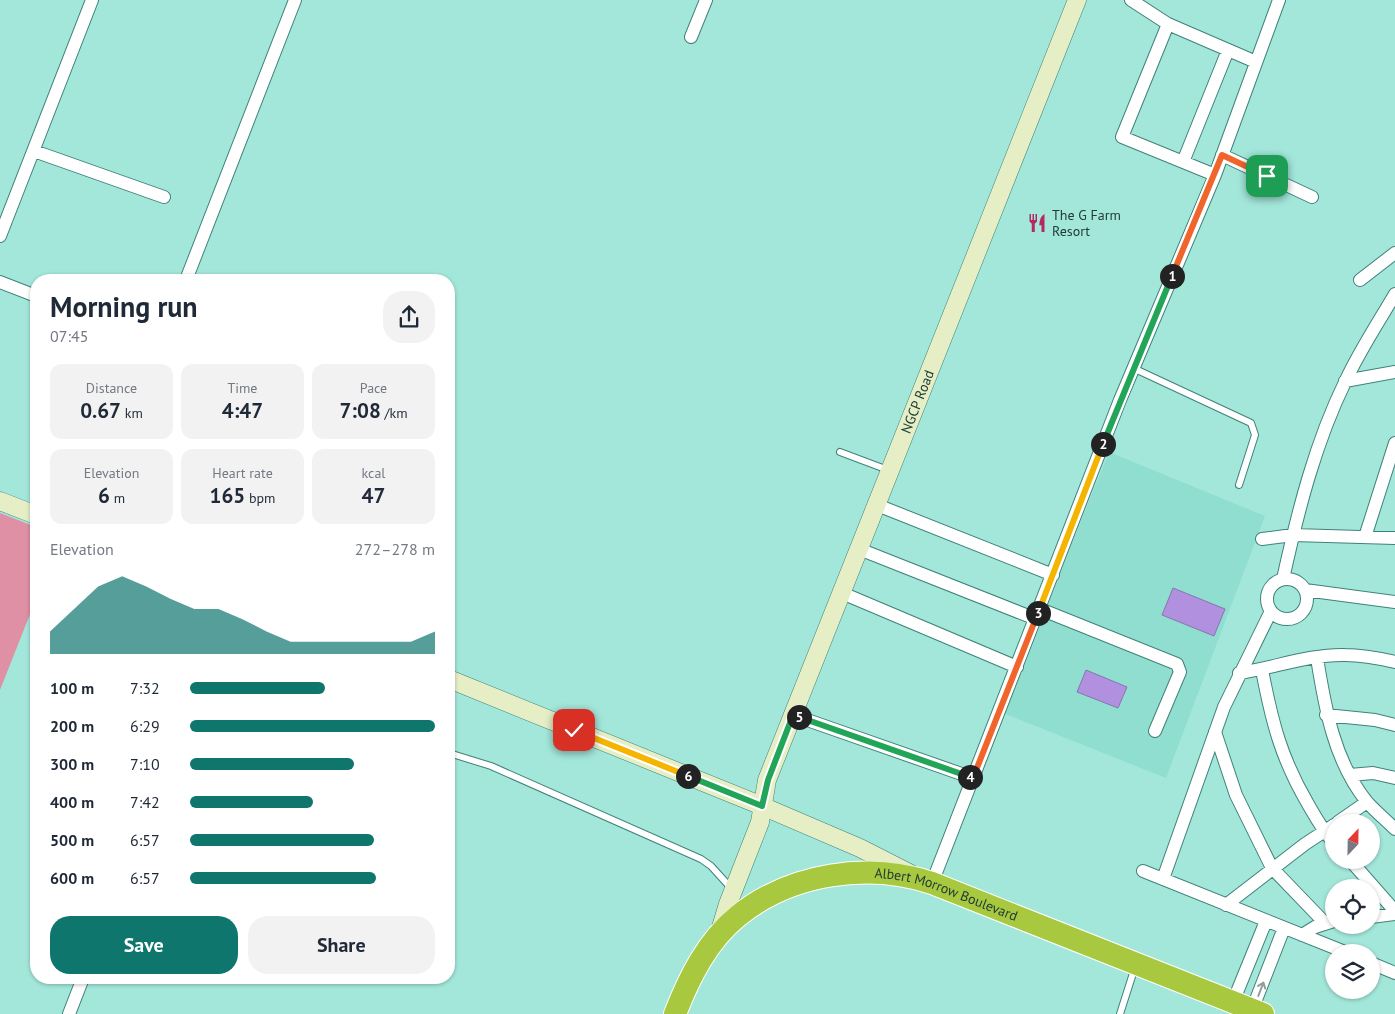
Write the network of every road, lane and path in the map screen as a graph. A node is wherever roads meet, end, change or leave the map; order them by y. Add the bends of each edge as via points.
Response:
1 (92, 0) edge
2 (295, 0) edge
3 (706, 0) edge
4 (1077, 0) edge
5 (1131, 0) edge
6 (1280, 0) edge
7 (1168, 24) junction
8 (691, 37) dead end
9 (1228, 50) junction
10 (1256, 62) junction
11 (34, 151) junction
12 (1222, 155) junction
13 (1183, 162) junction
14 (1215, 175) junction
15 (164, 197) dead end
16 (1312, 197) dead end
17 (0, 236) edge
18 (1395, 241) edge
19 (1392, 255) edge
20 (188, 274) edge
21 (1360, 280) dead end
22 (0, 282) edge
23 (30, 294) edge
24 (1395, 294) edge
25 (1133, 368) junction
26 (1395, 372) edge
27 (1345, 381) junction
28 (1395, 443) edge
29 (840, 452) dead end
30 (890, 471) junction
31 (1239, 485) dead end
32 (0, 501) edge
33 (877, 505) junction
34 (30, 513) edge
35 (1293, 535) junction
36 (1364, 538) junction
37 (1395, 538) edge
38 (1262, 539) dead end
39 (859, 549) junction
40 (1053, 575) junction
41 (1283, 579) junction
42 (1305, 590) junction
43 (842, 593) junction
44 (1395, 602) edge
45 (1271, 611) junction
46 (1038, 614) junction
47 (1316, 658) junction
48 (1395, 662) edge
49 (1017, 667) junction
50 (1262, 670) junction
51 (1239, 673) junction
52 (455, 681) edge
53 (793, 715) junction
54 (1326, 715) junction
55 (1395, 726) edge
56 (1156, 731) dead end
57 (1215, 732) junction
58 (455, 755) edge
59 (1350, 775) junction
60 (973, 778) junction
61 (1395, 778) edge
62 (1367, 802) junction
63 (762, 806) junction
64 (1350, 814) edge
65 (1325, 823) edge
66 (1394, 826) edge
67 (1325, 832) edge
68 (1272, 868) junction
69 (1358, 869) edge
70 (1143, 871) dead end
71 (925, 880) junction
72 (1164, 880) junction
73 (733, 890) junction
74 (1226, 905) junction
75 (1395, 913) edge
76 (1380, 916) edge
77 (1325, 918) edge
78 (1266, 921) junction
79 (1325, 924) edge
80 (1284, 928) junction
81 (719, 935) junction
82 (1302, 935) junction
83 (1325, 944) edge
84 (1250, 960) junction
85 (1136, 963) junction
86 (1269, 967) junction
87 (1380, 967) edge
88 (1395, 973) edge
89 (80, 984) edge
90 (1250, 1009) edge
91 (68, 1014) edge
92 (675, 1014) edge
93 (1120, 1014) edge

1 - 11 street
2 - 20 street
3 - 8 street
4 - 30 main road, NGCP Road
5 - 7 street
6 - 10 street
7 - 9 street
7 - 13 street via 1122,137
9 - 10 street
9 - 13 street
10 - 12 street
11 - 15 street
11 - 17 street
12 - 14 street
12 - 16 street
13 - 14 street
14 - 25 street
18 - 19 street
19 - 21 street
22 - 23 street
24 - 27 street
25 - 31 lane via 1251,423 1255,435
25 - 40 street
26 - 27 street
27 - 35 street via 1306,485
28 - 36 street
29 - 30 lane
30 - 33 main road, NGCP Road
32 - 34 main road
33 - 39 main road, NGCP Road
33 - 40 street
35 - 36 street
35 - 38 street
35 - 41 street
36 - 37 street
39 - 43 main road, NGCP Road
39 - 46 street
40 - 46 street
41 - 42 street via 1296,581
41 - 45 street via 1276,581 1268,592 1266,598
42 - 44 street
42 - 45 street via 1307,603 1300,614 1288,619
43 - 49 street
43 - 53 main road, NGCP Road
45 - 51 street
46 - 49 street
46 - 56 street via 1177,664 1180,672
47 - 48 street via 1343,655
47 - 50 street
47 - 54 street
49 - 60 street
50 - 51 street
50 - 65 street via 1272,723 1289,772
51 - 57 street
52 - 63 main road
53 - 60 street
53 - 63 main road, NGCP Road via 768,780
54 - 55 street via 1375,720
54 - 59 street
57 - 68 street via 1236,795
57 - 72 street
58 - 73 lane via 491,766 693,855 711,866
59 - 61 street via 1372,773
59 - 62 street
60 - 71 street
62 - 64 street
62 - 66 street
63 - 71 main road
63 - 73 main road, NGCP Road via 757,832
67 - 68 street
68 - 74 street
68 - 77 street
69 - 75 street
70 - 72 street
71 - 81 highway, Albert Morrow Boulevard via 881,872 815,878 760,902 738,916
71 - 85 highway, Albert Morrow Boulevard
72 - 74 street
73 - 81 main road, NGCP Road
74 - 78 street
75 - 76 street
78 - 80 street
78 - 84 street
79 - 82 street
80 - 82 street
80 - 86 street
81 - 92 highway, Albert Morrow Boulevard via 700,960
82 - 83 street
84 - 86 street
84 - 90 street
85 - 90 highway, Albert Morrow Boulevard
85 - 93 lane
90 -> 86 street
87 - 88 street
89 - 91 street

